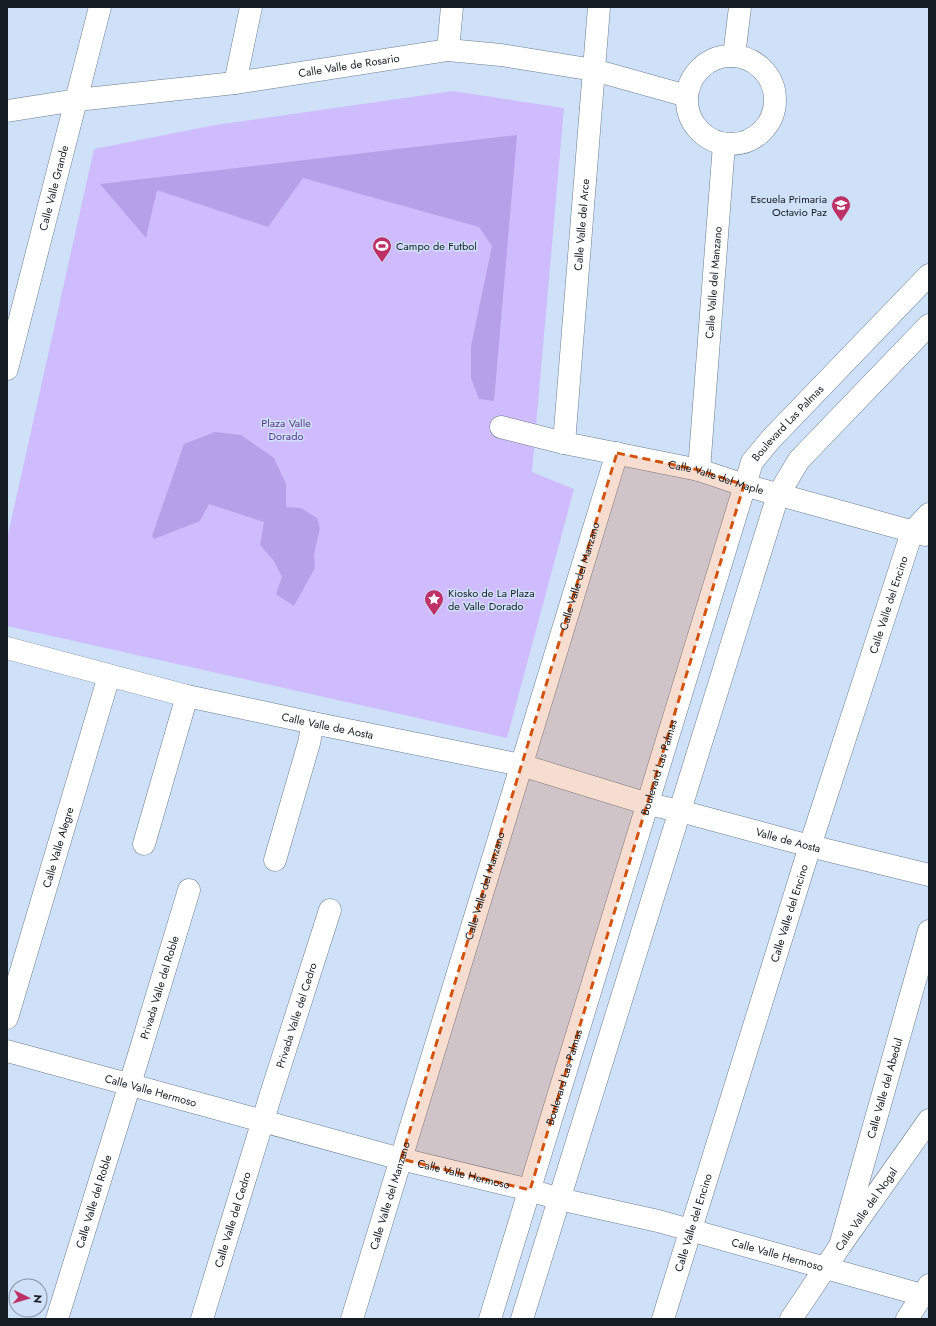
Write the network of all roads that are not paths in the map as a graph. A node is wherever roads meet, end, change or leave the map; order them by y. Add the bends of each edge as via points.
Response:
1 (100, 7) edge
2 (251, 7) edge
3 (452, 7) edge
4 (599, 7) edge
5 (740, 7) edge
6 (448, 50) junction
7 (734, 56) junction
8 (594, 70) junction
9 (235, 83) junction
10 (687, 96) junction
11 (77, 100) junction
12 (7, 111) edge
13 (724, 144) junction
14 (929, 275) edge
15 (929, 324) edge
16 (7, 369) edge
17 (501, 427) dead end
18 (564, 443) junction
19 (617, 453) junction
20 (699, 470) junction
21 (744, 485) junction
22 (778, 495) junction
23 (929, 514) edge
24 (921, 534) edge
25 (7, 648) edge
26 (109, 676) junction
27 (187, 696) junction
28 (313, 723) junction
29 (521, 765) junction
30 (648, 804) junction
31 (680, 811) junction
32 (144, 844) dead end
33 (810, 846) junction
34 (275, 860) dead end
35 (929, 875) edge
36 (189, 890) dead end
37 (330, 910) dead end
38 (929, 931) edge
39 (7, 1018) edge
40 (7, 1051) edge
41 (129, 1085) junction
42 (929, 1120) edge
43 (263, 1121) junction
44 (400, 1159) junction
45 (530, 1190) junction
46 (559, 1199) junction
47 (690, 1230) junction
48 (840, 1246) junction
49 (826, 1268) junction
50 (925, 1290) edge
51 (57, 1319) edge
52 (202, 1319) edge
53 (352, 1319) edge
54 (490, 1319) edge
55 (522, 1319) edge
56 (663, 1319) edge
57 (791, 1319) edge
58 (907, 1319) edge

1 - 11 street, Calle Valle Grande
2 - 9 street
3 - 6 street
4 - 8 street, Calle Valle del Arce
5 - 7 street
6 - 8 street, Calle Valle de Rosario via 501,55
6 - 9 street, Calle Valle de Rosario
7 - 10 street via 717,58 702,66 692,80
7 - 13 street via 748,59 760,66 772,84 775,105 771,119 763,131 751,140 738,144
8 - 10 street, Calle Valle de Rosario
8 - 18 street, Calle Valle del Arce
9 - 11 street, Calle Valle de Rosario
10 - 13 street via 689,113 696,127 713,141
11 - 12 street, Calle Valle de Rosario
11 - 16 street, Calle Valle Grande
13 - 20 street, Calle Valle del Manzano
14 - 21 street, Boulevard Las Palmas via 771,439 752,462
15 - 22 street via 798,460
17 - 18 street, Calle Valle del Maple
18 - 19 street, Calle Valle del Maple
19 - 20 street, Calle Valle del Maple
19 - 29 street, Calle Valle del Manzano
20 - 21 street, Calle Valle del Maple
21 - 22 street, Calle Valle del Maple
21 - 30 street, Boulevard Las Palmas
22 - 24 street, Calle Valle del Maple
22 - 31 street
23 - 24 street, Calle Valle del Encino
24 - 33 street, Calle Valle del Encino
25 - 26 street, Calle Valle de Aosta
26 - 27 street, Calle Valle de Aosta
26 - 39 street, Calle Valle Alegre
27 - 28 street, Calle Valle de Aosta
27 - 32 street
28 - 29 street, Calle Valle de Aosta
28 - 34 street
29 - 30 street, Calle Valle de Aosta
29 - 44 street, Calle Valle del Manzano
30 - 31 street, Valle de Aosta
30 - 45 street, Boulevard Las Palmas
31 - 33 street, Valle de Aosta
31 - 46 street
33 - 35 street, Valle de Aosta
33 - 47 street, Calle Valle del Encino
36 - 41 street, Privada Valle del Roble
37 - 43 street, Privada Valle del Cedro
38 - 48 street, Calle Valle del Abedul
40 - 41 street, Calle Valle Hermoso
41 - 43 street, Calle Valle Hermoso
41 - 51 street, Calle Valle del Roble
42 - 48 street, Calle Valle del Nogal
43 - 44 street, Calle Valle Hermoso
43 - 52 street, Calle Valle del Cedro
44 - 45 street, Calle Valle Hermoso
44 - 53 street, Calle Valle del Manzano
45 - 46 street, Calle Valle Hermoso
45 - 54 street, Boulevard Las Palmas
46 - 47 street, Calle Valle Hermoso
46 - 55 street
47 - 49 street, Calle Valle Hermoso
47 - 56 street, Calle Valle del Encino
48 - 49 street, Calle Valle del Nogal
49 - 50 street, Calle Valle Hermoso
49 - 57 street, Calle Valle del Nogal
50 - 58 street

